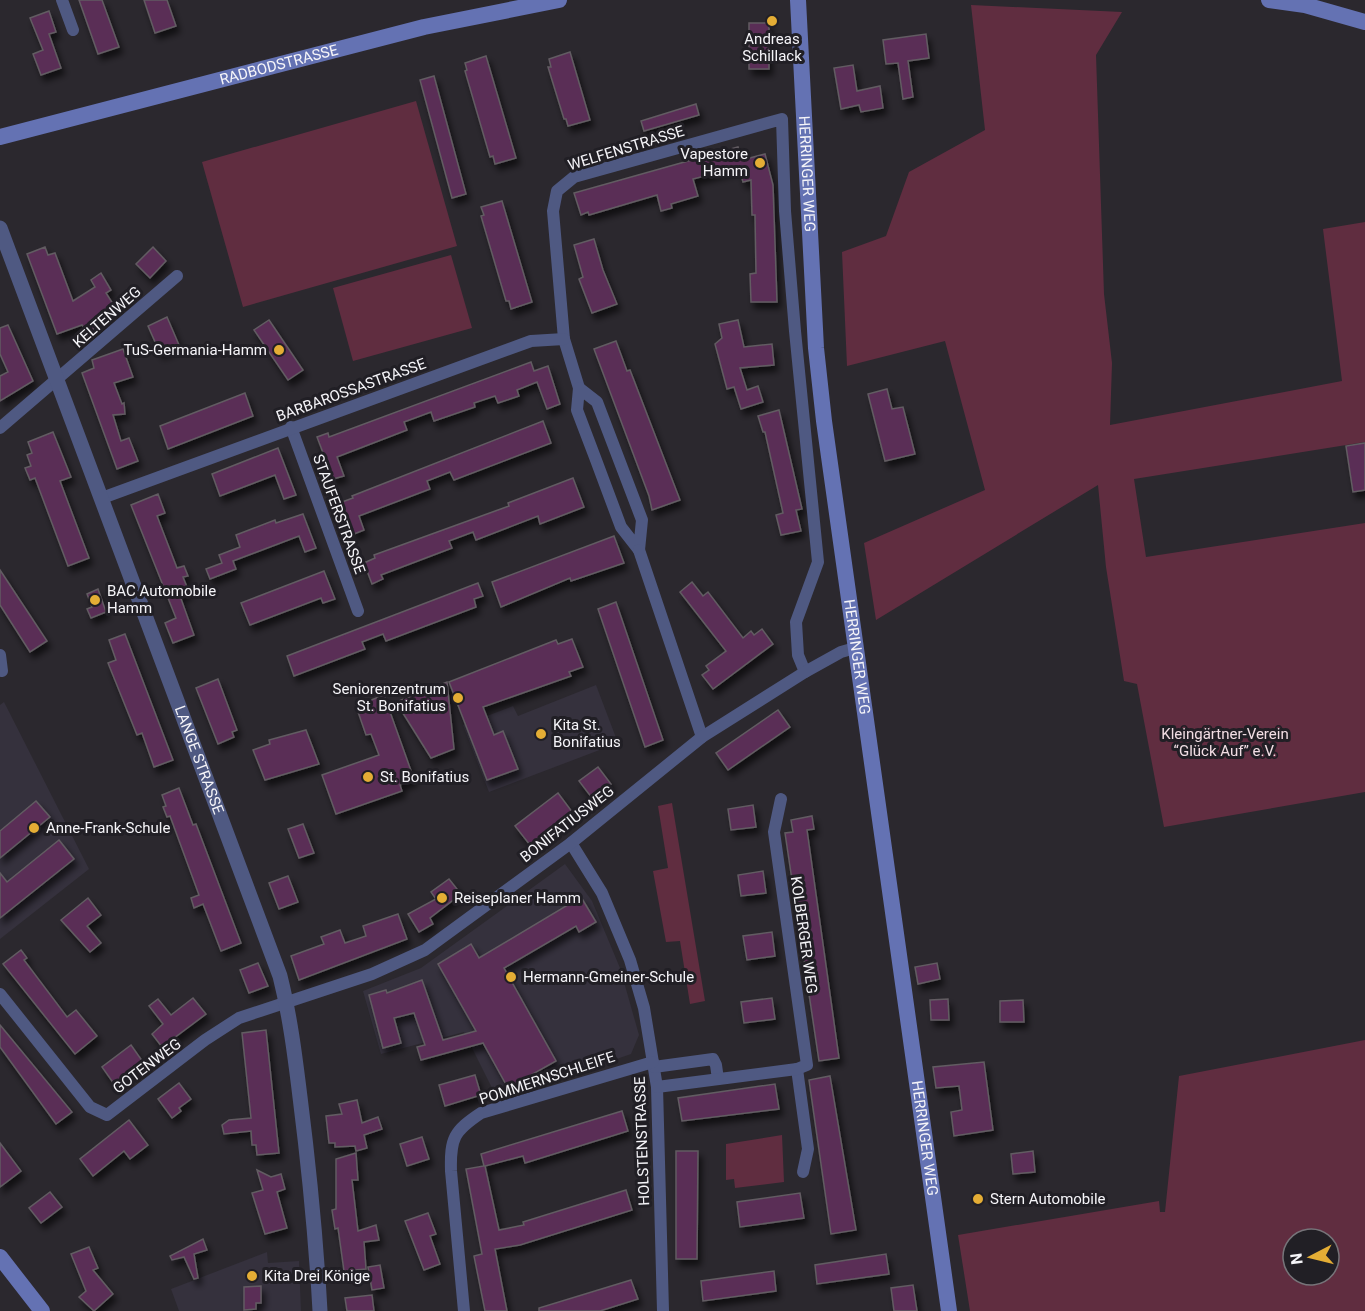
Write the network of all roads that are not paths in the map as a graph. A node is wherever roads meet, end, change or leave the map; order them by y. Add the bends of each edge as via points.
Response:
1 (62, 0) edge
2 (559, 0) edge
3 (798, 0) edge
4 (1269, 0) edge
5 (1365, 22) edge
6 (73, 30) dead end
7 (782, 118) joint
8 (0, 137) edge
9 (0, 228) edge
10 (177, 276) dead end
11 (564, 339) junction
12 (57, 381) junction
13 (579, 388) junction
14 (291, 427) junction
15 (0, 428) edge
16 (102, 498) junction
17 (639, 550) junction
18 (358, 611) dead end
19 (855, 648) junction
20 (0, 655) edge
21 (3, 670) dead end
22 (805, 672) junction
23 (702, 737) junction
24 (781, 799) dead end
25 (571, 843) junction
26 (0, 994) edge
27 (287, 1002) junction
28 (654, 1064) junction
29 (797, 1069) junction
30 (718, 1079) junction
31 (657, 1087) junction
32 (802, 1172) dead end
33 (0, 1257) edge
34 (42, 1311) edge
35 (320, 1311) edge
36 (464, 1311) edge
37 (663, 1311) edge
38 (949, 1311) edge

1 - 6 street
2 - 8 main road, RADBODSTRASSE via 424,27
3 - 19 main road, HERRINGER WEG via 816,348
4 - 5 main road via 1305,5
7 - 11 street, WELFENSTRASSE via 574,177 562,184 553,211
7 - 22 street, HERRINGER WEG via 791,288 818,562 796,622 798,655
9 - 12 street, LANGE STRASSE
10 - 12 street, KELTENWEG
11 - 13 street
11 - 14 street, BARBAROSSASTRASSE via 531,341
12 - 15 street, KELTENWEG
12 - 16 street, LANGE STRASSE
13 - 17 street via 578,410 621,528
13 - 17 street via 597,402 642,520
14 - 16 street, BARBAROSSASTRASSE
14 - 18 street, STAUFERSTRASSE
16 - 27 street, LANGE STRASSE
17 - 23 street
19 - 22 street, BONIFATIUSWEG
19 - 38 main road, HERRINGER WEG
20 - 21 street
22 - 23 street, BONIFATIUSWEG
23 - 25 street, BONIFATIUSWEG
24 - 29 street, KOLBERGER WEG via 774,832 807,1065
25 - 27 street, BONIFATIUSWEG via 424,950 372,974
25 - 28 street, HOLSTENSTRASSE via 602,893 630,960
26 - 27 street, GOTENWEG via 90,1107 107,1115 239,1018
27 - 35 street, LANGE STRASSE via 311,1196
28 - 30 street via 712,1059
28 - 31 street, HOLSTENSTRASSE
28 - 36 street, POMMERNSCHLEIFE via 481,1113 462,1125 450,1149 450,1171
29 - 30 street
29 - 32 street, KOLBERGER WEG via 808,1149
30 - 31 street
31 - 37 street, HOLSTENSTRASSE
33 - 34 main road

